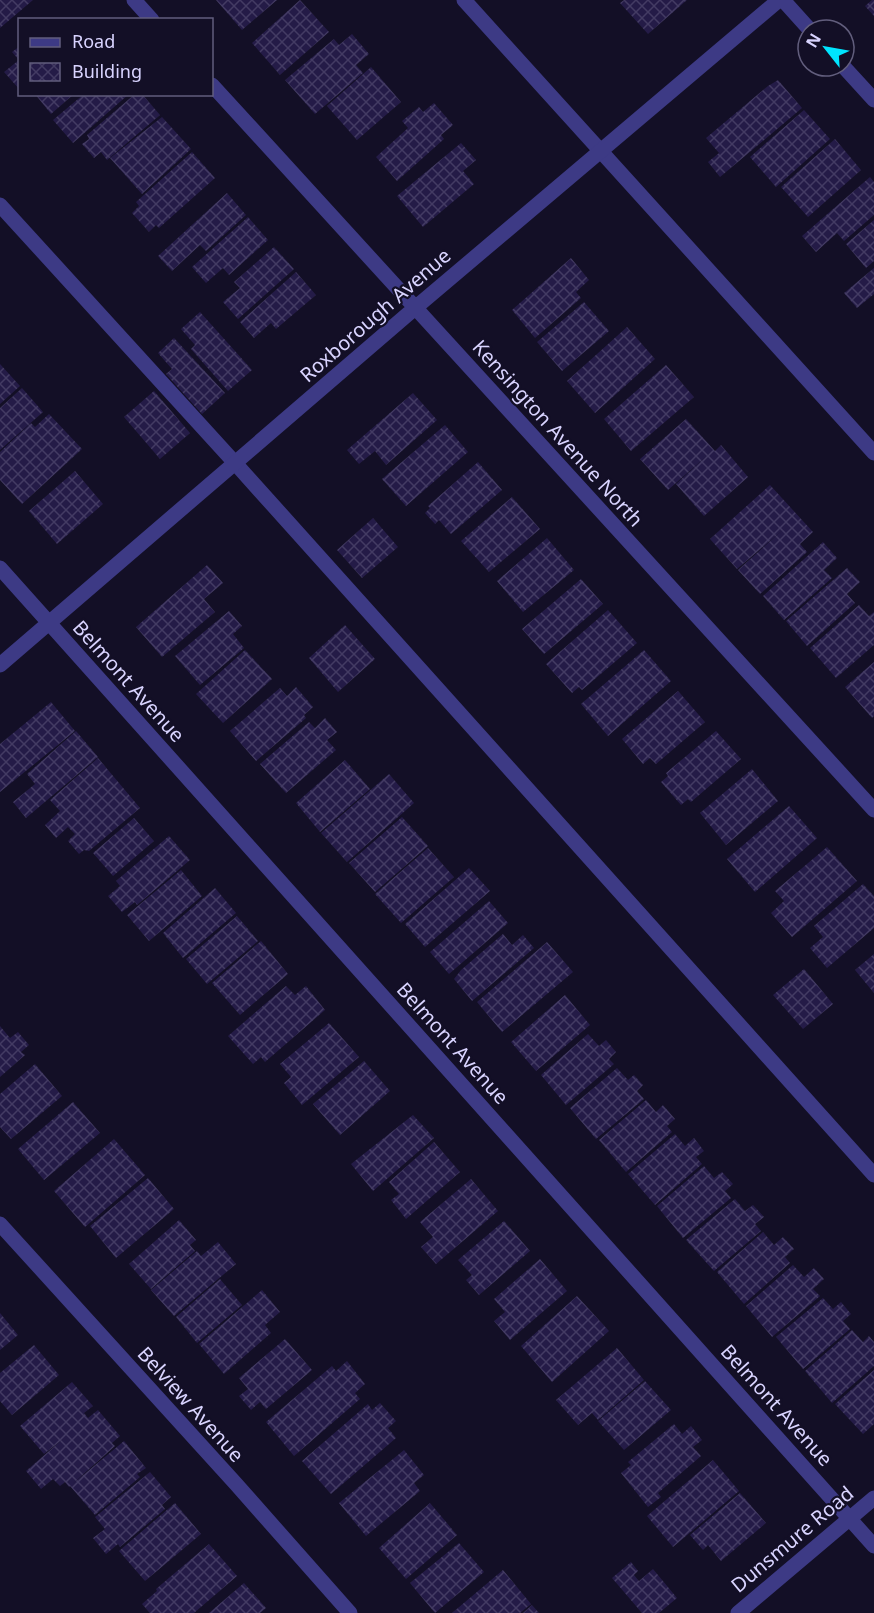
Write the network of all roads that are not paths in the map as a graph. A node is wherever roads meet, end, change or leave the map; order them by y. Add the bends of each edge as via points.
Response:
1 (134, 0) edge
2 (464, 0) edge
3 (781, 0) edge
4 (150, 18) edge
5 (798, 18) edge
6 (854, 78) edge
7 (213, 86) edge
8 (874, 100) edge
9 (600, 152) junction
10 (0, 206) edge
11 (415, 308) junction
12 (874, 453) edge
13 (235, 463) junction
14 (0, 568) edge
15 (49, 623) junction
16 (0, 665) edge
17 (874, 810) edge
18 (874, 1174) edge
19 (0, 1224) edge
20 (874, 1498) edge
21 (850, 1518) junction
22 (874, 1546) edge
23 (350, 1613) edge
24 (738, 1613) edge

1 - 4 street
2 - 9 street
3 - 5 street
3 - 9 street, Roxborough Avenue
6 - 8 street
7 - 11 street, Kensington Avenue North
9 - 11 street, Roxborough Avenue
9 - 12 street
10 - 13 street
11 - 13 street, Roxborough Avenue
11 - 17 street, Kensington Avenue North
13 - 15 street, Roxborough Avenue
13 - 18 street
14 - 15 street, Belmont Avenue
15 - 16 street, Roxborough Avenue
15 - 21 street, Belmont Avenue
19 - 23 street, Belview Avenue
20 - 21 street, Dunsmure Road
21 - 22 street, Belmont Avenue
21 - 24 street, Dunsmure Road

